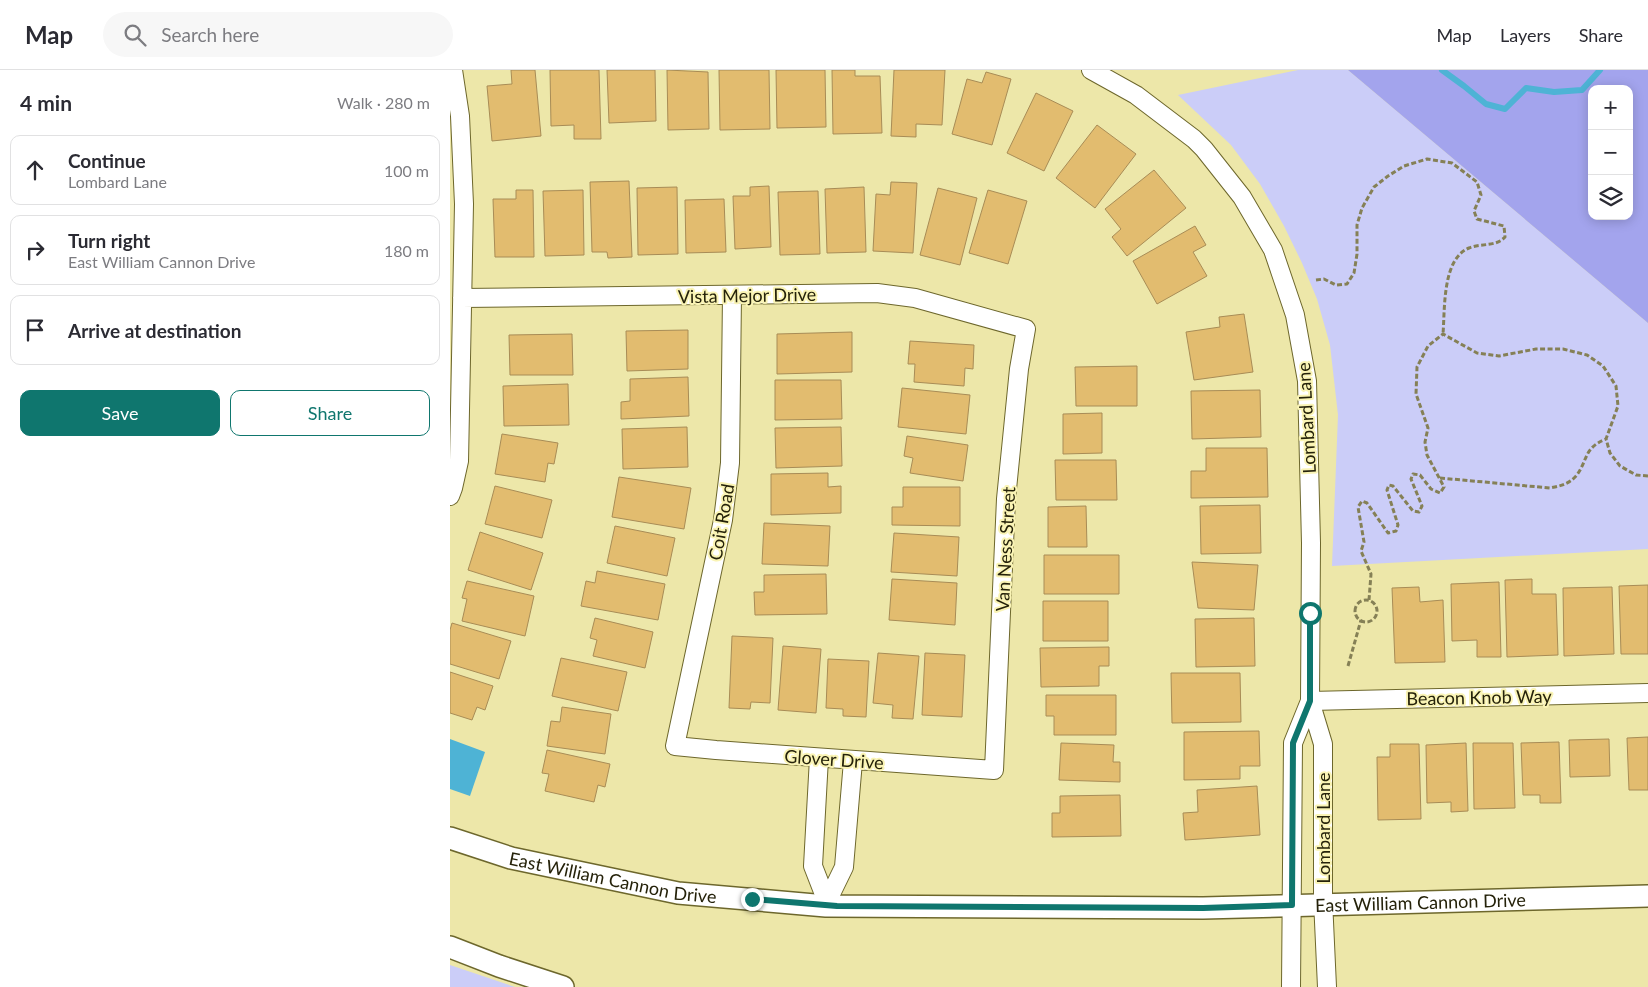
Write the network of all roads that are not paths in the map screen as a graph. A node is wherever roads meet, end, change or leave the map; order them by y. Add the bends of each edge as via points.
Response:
1 (453, 70) edge
2 (1090, 70) edge
3 (732, 295) junction
4 (462, 298) junction
5 (1026, 329) joint
6 (450, 496) edge
7 (1648, 693) edge
8 (1310, 701) junction
9 (675, 746) joint
10 (819, 758) junction
11 (853, 761) junction
12 (994, 770) joint
13 (450, 838) edge
14 (1648, 896) edge
15 (1292, 905) junction
16 (1324, 905) junction
17 (450, 947) edge
18 (563, 987) edge
19 (1291, 987) edge
20 (1326, 987) edge

1 - 4 street via 462,137
2 - 8 street, Lombard Lane via 1136,95 1204,148 1242,197 1273,250 1295,315 1307,381
3 - 4 street, Vista Mejor Drive
3 - 5 street, Vista Mejor Drive via 877,294 914,298
3 - 9 street, Coit Road via 728,489
4 - 6 street via 459,461
5 - 12 street, Van Ness Street via 1006,499
7 - 8 street, Beacon Knob Way
8 - 15 street, Lombard Lane via 1293,743
8 - 16 street, Lombard Lane via 1322,744
9 - 10 street, Glover Drive
10 - 11 street, Glover Drive
10 - 11 street via 813,866 827,902 844,867
11 - 12 street, Glover Drive
13 - 15 street, East William Cannon Drive via 511,858 678,893 826,906 1203,908
14 - 16 street, East William Cannon Drive
15 - 16 street, East William Cannon Drive
15 - 19 street, Lombard Lane
16 - 20 street, Lombard Lane
17 - 18 street

